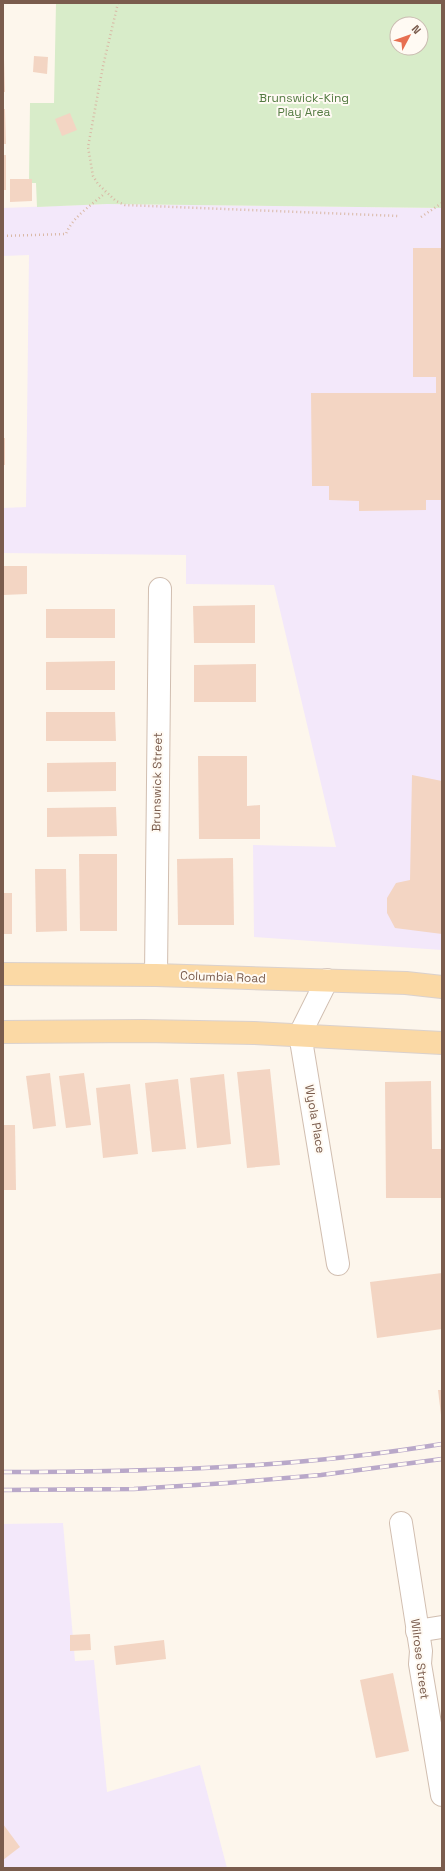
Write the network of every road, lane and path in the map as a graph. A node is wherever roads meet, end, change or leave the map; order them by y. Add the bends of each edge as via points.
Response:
1 (118, 3) edge
2 (105, 193) junction
3 (442, 203) edge
4 (398, 216) dead end
5 (421, 217) dead end
6 (3, 236) edge
7 (160, 589) dead end
8 (3, 974) edge
9 (156, 975) junction
10 (327, 980) junction
11 (442, 987) edge
12 (3, 1032) edge
13 (300, 1034) junction
14 (442, 1043) edge
15 (338, 1264) dead end
16 (401, 1523) dead end
17 (442, 1627) edge
18 (417, 1631) junction
19 (442, 1795) edge

1 - 2 path via 88,147 93,176
2 - 4 path via 125,205
2 - 6 path via 68,227 66,234
3 - 5 path
7 - 9 street, Brunswick Street
8 - 9 main road, Columbia Road
9 - 10 main road, Columbia Road
10 - 11 main road, Columbia Road
10 - 13 street
12 - 13 main road
13 - 14 main road
13 - 15 street, Wyola Place
16 - 18 street, Wilrose Street
17 - 18 street
18 - 19 street, Wilrose Street via 421,1651 420,1664

